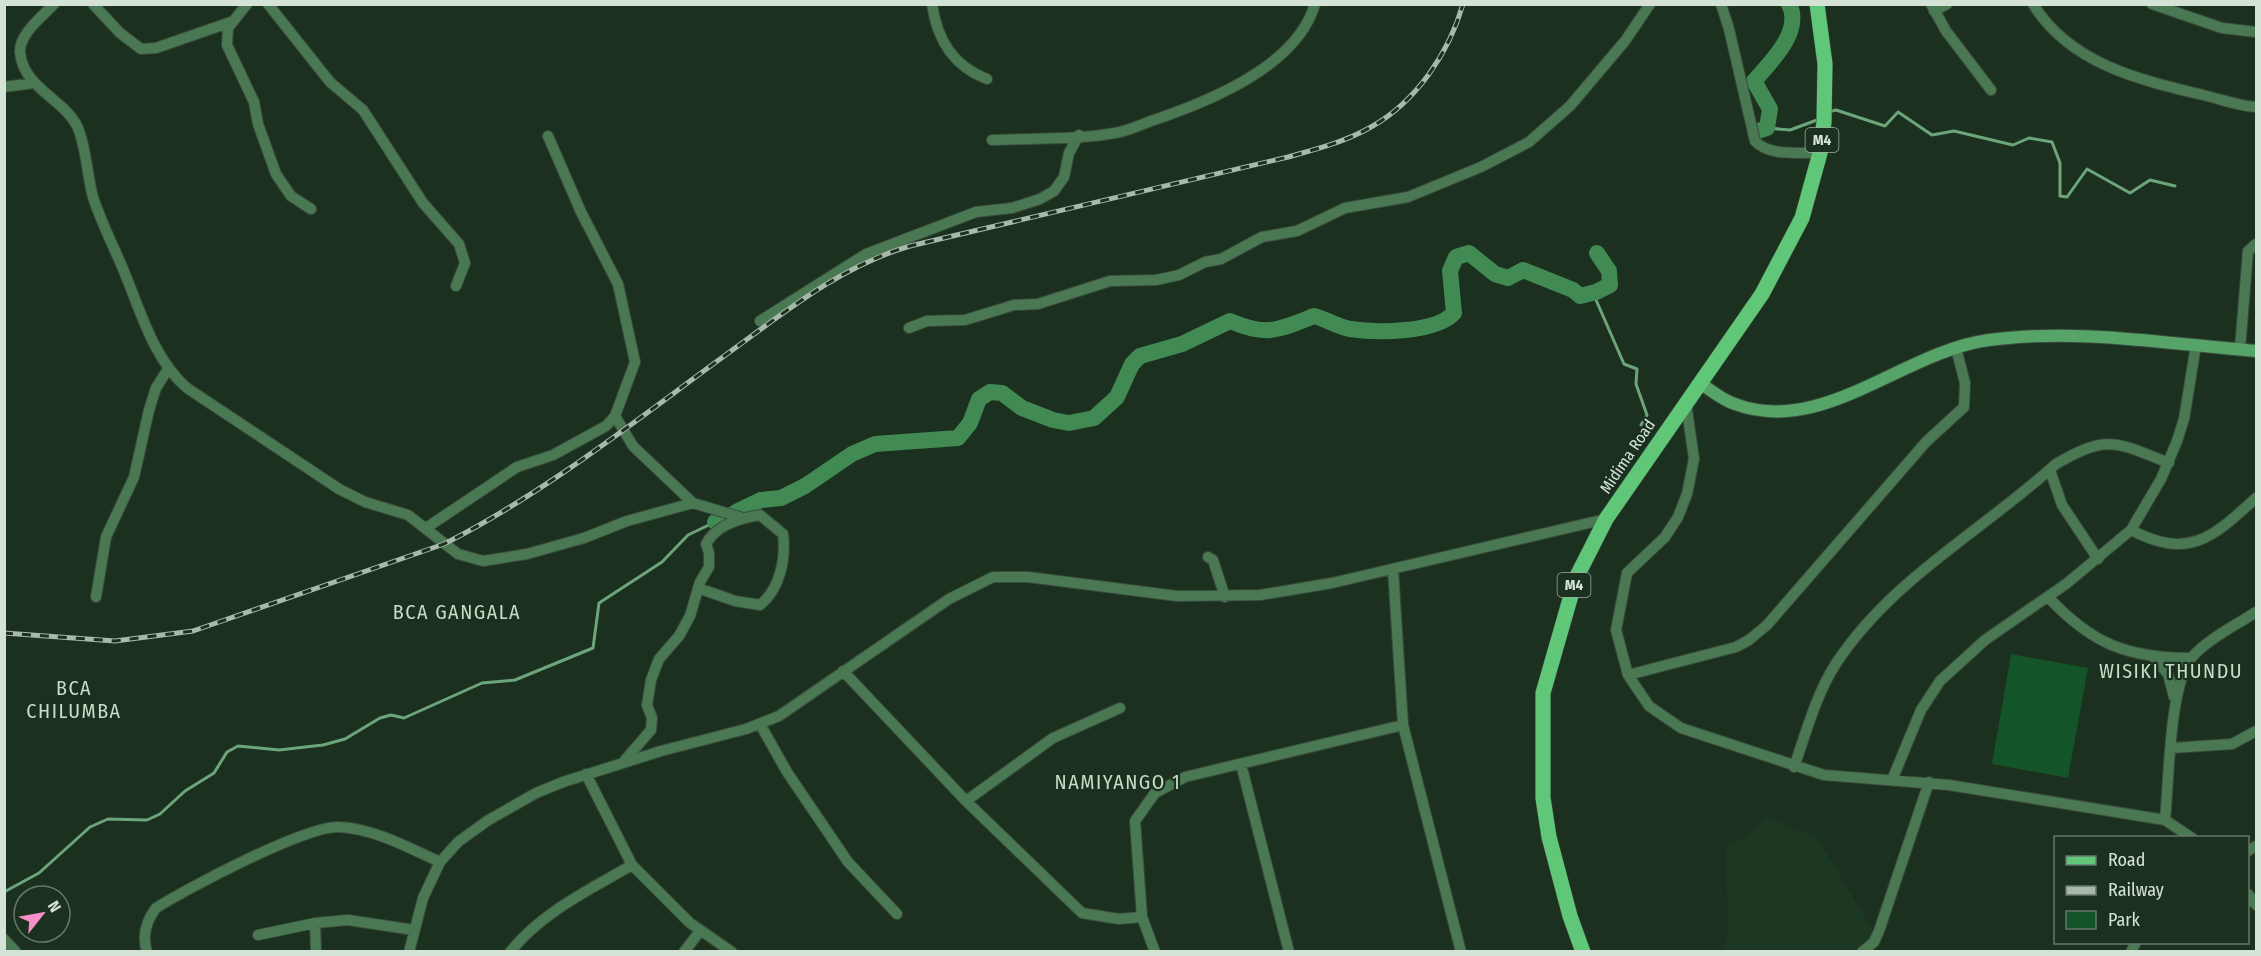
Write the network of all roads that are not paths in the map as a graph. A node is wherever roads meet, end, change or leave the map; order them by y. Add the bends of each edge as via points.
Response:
1 (54, 4) edge
2 (93, 4) edge
3 (247, 4) edge
4 (268, 4) edge
5 (932, 4) edge
6 (1315, 4) edge
7 (1650, 4) edge
8 (1720, 4) edge
9 (1817, 4) edge
10 (1947, 4) edge
11 (2033, 4) edge
12 (2152, 4) edge
13 (1932, 8) edge
14 (231, 22) junction
15 (2256, 32) edge
16 (987, 80) dead end
17 (34, 83) junction
18 (4, 87) edge
19 (1991, 90) dead end
20 (2256, 106) edge
21 (1079, 135) junction
22 (548, 136) dead end
23 (992, 140) dead end
24 (1821, 153) junction
25 (310, 209) dead end
26 (2256, 244) edge
27 (456, 286) dead end
28 (760, 321) dead end
29 (909, 328) dead end
30 (2196, 345) junction
31 (1956, 348) junction
32 (2240, 349) junction
33 (2256, 351) edge
34 (168, 369) junction
35 (1700, 383) junction
36 (1686, 403) junction
37 (615, 416) junction
38 (2169, 463) junction
39 (2050, 470) junction
40 (2256, 498) edge
41 (693, 503) junction
42 (743, 518) junction
43 (1606, 519) junction
44 (426, 528) junction
45 (2131, 530) junction
46 (1208, 557) dead end
47 (2098, 559) junction
48 (1393, 569) junction
49 (698, 588) junction
50 (96, 597) dead end
51 (1225, 597) junction
52 (2048, 597) junction
53 (2256, 612) edge
54 (2152, 656) junction
55 (2192, 658) junction
56 (843, 671) junction
57 (1628, 675) junction
58 (2175, 702) junction
59 (1120, 708) dead end
60 (760, 724) junction
61 (1403, 724) junction
62 (2256, 731) edge
63 (2172, 748) junction
64 (623, 762) junction
65 (1241, 764) junction
66 (1794, 767) junction
67 (586, 774) junction
68 (1893, 780) junction
69 (1929, 782) junction
70 (966, 801) junction
71 (2165, 820) junction
72 (2186, 835) edge
73 (440, 862) junction
74 (632, 865) junction
75 (897, 914) dead end
76 (1142, 917) junction
77 (315, 923) junction
78 (414, 930) junction
79 (700, 931) junction
80 (258, 935) dead end
81 (4, 939) edge
82 (1876, 946) edge
83 (16, 951) edge
84 (147, 951) edge
85 (316, 951) edge
86 (409, 951) edge
87 (510, 951) edge
88 (684, 951) edge
89 (732, 951) edge
90 (1155, 951) edge
91 (1289, 951) edge
92 (1461, 951) edge
93 (1583, 951) edge
94 (1862, 951) edge

1 - 17 street via 21,46 24,65
2 - 14 street via 141,49 156,48
3 - 14 street
4 - 27 street via 330,82 363,110 423,203 459,244 465,263
5 - 16 street via 935,27 948,50 967,71
6 - 21 street via 1311,19 1286,51 1240,83 1197,106 1116,133
7 - 29 street via 1625,41 1570,106 1528,142 1480,167 1408,197 1345,208 1297,231 1262,237 1179,275 1110,281 1038,304 1014,305 965,320 927,321
8 - 24 street via 1730,28 1755,141 1771,151
9 - 24 main road, Midima Road / M4 via 1825,64
10 - 13 street
11 - 20 street via 2066,41 2107,67 2132,78
12 - 15 street via 2222,28
13 - 19 street
14 - 25 street via 227,45 254,102 276,174 291,196
17 - 18 street
17 - 34 street via 78,128 100,215
21 - 23 street
21 - 28 street via 1069,153 1064,177 1054,191 1012,208 976,212 866,254
22 - 37 street via 580,212 618,284 635,362
24 - 35 main road, Midima Road / M4 via 1790,243 1758,301
26 - 32 street via 2248,251
30 - 31 street via 2026,337 1987,340
30 - 32 street
30 - 38 street via 2184,418
31 - 35 street via 1828,402 1784,414 1732,404
31 - 57 street via 1965,382 1964,407 1926,442 1763,629 1736,647
32 - 33 street
34 - 44 street via 187,388 339,489 408,515
34 - 50 street via 149,410 134,477 106,537
35 - 36 main road, Midima Road / M4
36 - 43 main road, Midima Road / M4
36 - 57 street via 1694,459 1687,494 1665,537 1627,573 1616,630
37 - 41 street via 633,446
37 - 44 street via 606,426 553,455 517,467
38 - 39 street via 2108,442 2081,450
38 - 45 street
39 - 47 street via 2062,505
39 - 66 street via 1894,593 1868,621 1828,678
40 - 45 street via 2214,532 2185,545 2151,540
41 - 42 street
41 - 44 street via 499,560 483,561 458,554
42 - 49 street via 711,534 706,544 709,567
42 - 49 street via 760,515 783,534 780,570 773,591 760,606 752,606
43 - 48 street
43 - 93 main road, Midima Road / M4 via 1576,578 1543,693 1543,798 1549,837
45 - 47 street
46 - 51 street via 1213,560
47 - 52 street
48 - 51 street via 1296,590
48 - 61 street
49 - 64 street via 685,627 659,658 651,680 647,705 651,730
51 - 56 street via 1178,596 1028,577 993,577 949,599
52 - 54 street via 2099,641
52 - 68 street via 1985,640 1940,681 1921,710
53 - 55 street
54 - 55 street
54 - 58 street via 2168,674
55 - 58 street
56 - 60 street via 788,711
56 - 70 street
57 - 66 street via 1649,706 1681,728
58 - 63 street
59 - 70 street via 1053,738
60 - 64 street
60 - 75 street via 787,772 848,862
61 - 65 street
61 - 92 street
62 - 63 street via 2232,744
63 - 71 street
64 - 67 street
65 - 76 street via 1175,782 1155,793 1135,821
65 - 91 street
66 - 68 street via 1843,778
67 - 73 street via 506,809 458,842
67 - 74 street
68 - 69 street
69 - 71 street
69 - 82 street
70 - 76 street via 1082,913 1119,920
71 - 72 street
73 - 78 street via 423,898
73 - 84 street via 355,829 339,826 316,831 209,879 156,908 145,933
74 - 79 street
74 - 87 street via 557,909 523,935
76 - 90 street
77 - 78 street via 348,920
77 - 80 street
77 - 85 street
78 - 86 street
79 - 88 street
79 - 89 street
81 - 83 street
82 - 94 street

